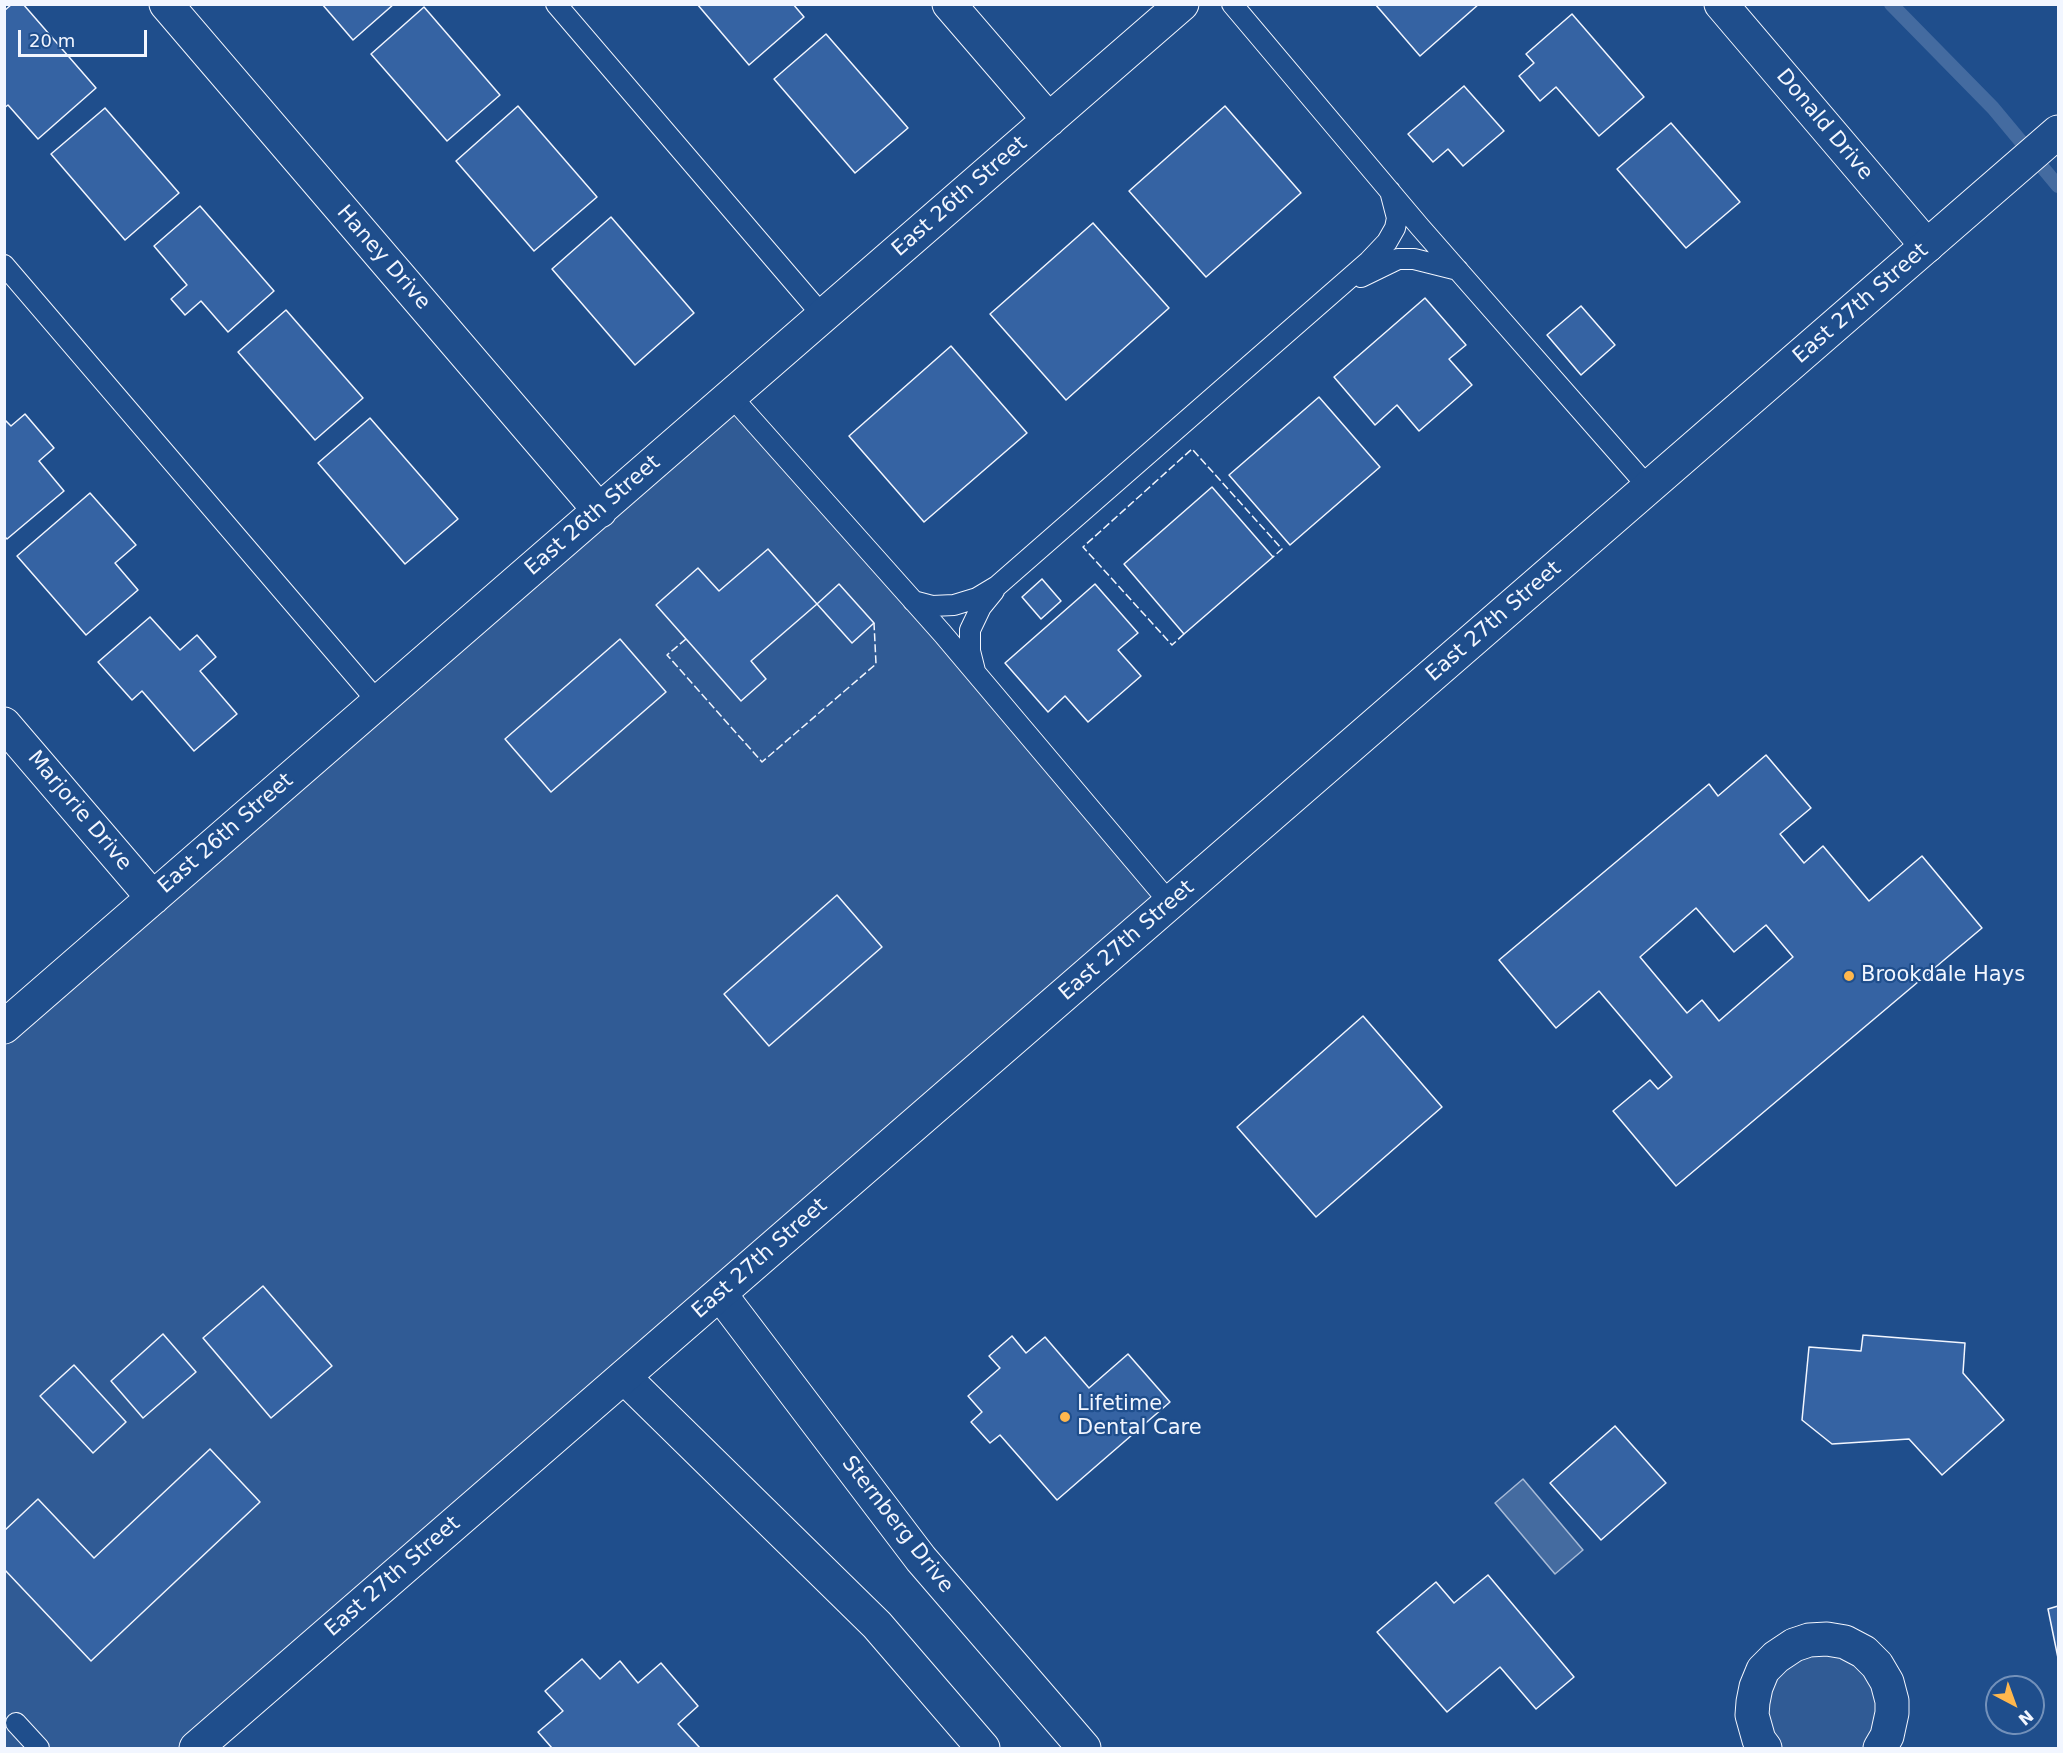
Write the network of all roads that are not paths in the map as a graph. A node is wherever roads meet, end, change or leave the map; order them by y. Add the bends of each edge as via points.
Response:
1 (166, 4) edge
2 (556, 4) edge
3 (949, 4) edge
4 (1182, 4) edge
5 (1232, 4) edge
6 (1721, 4) edge
7 (1049, 120) junction
8 (2058, 132) edge
9 (1390, 191) junction
10 (1927, 246) junction
11 (4, 265) edge
12 (1458, 270) junction
13 (1331, 295) junction
14 (823, 316) junction
15 (731, 396) junction
16 (1649, 488) junction
17 (600, 511) junction
18 (997, 586) junction
19 (913, 601) junction
20 (975, 673) junction
21 (378, 702) junction
22 (4, 723) edge
23 (153, 898) junction
24 (1170, 903) junction
25 (4, 1027) edge
26 (720, 1294) junction
27 (624, 1377) junction
28 (16, 1723) dead end
29 (1755, 1746) edge
30 (39, 1749) edge
31 (196, 1749) edge
32 (983, 1749) edge
33 (1084, 1749) edge
34 (1880, 1749) edge

1 - 17 street, Haney Drive
2 - 14 lane
3 - 7 street
4 - 7 street, East 26th Street
5 - 9 lane
6 - 10 street, Donald Drive
7 - 14 street, East 26th Street
8 - 10 street, East 27th Street
9 - 12 lane
9 - 13 lane via 1395,228 1369,261
10 - 16 street, East 27th Street
11 - 21 lane
12 - 13 lane via 1398,259
12 - 16 lane
13 - 18 lane
14 - 15 street, East 26th Street
15 - 17 street, East 26th Street
15 - 19 lane
16 - 24 street, East 27th Street
17 - 21 street, East 26th Street
18 - 19 lane via 954,605 932,606
18 - 20 lane via 970,630
19 - 20 lane
20 - 24 lane
21 - 23 street, East 26th Street
22 - 23 street, Marjorie Drive
23 - 25 street, East 26th Street
24 - 26 street, East 27th Street
26 - 27 street, East 27th Street
26 - 33 street, Sternberg Drive via 921,1559
27 - 31 street, East 27th Street
27 - 32 street via 878,1625
28 - 30 lane
29 - 34 street via 1752,1702 1763,1670 1794,1645 1827,1639 1845,1642 1864,1653 1887,1682 1892,1713

